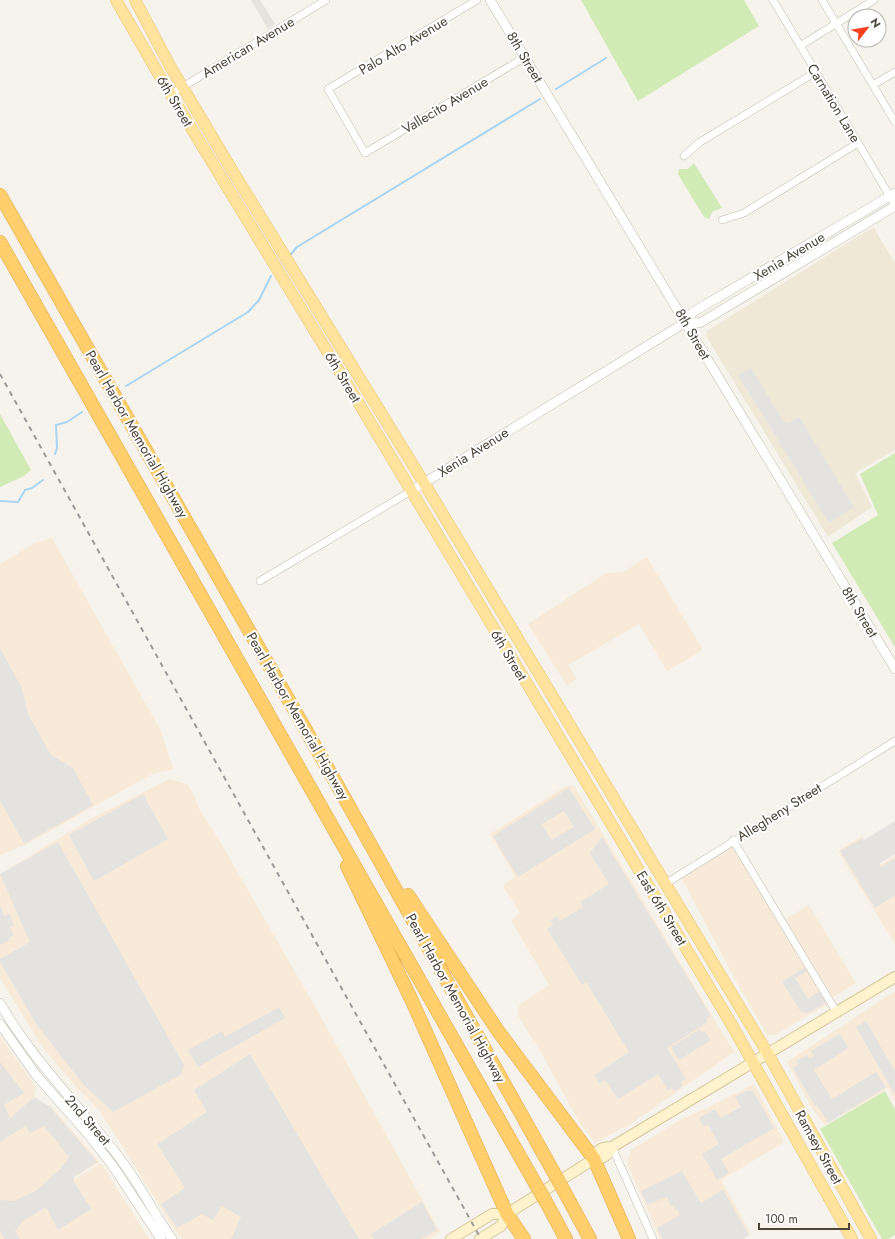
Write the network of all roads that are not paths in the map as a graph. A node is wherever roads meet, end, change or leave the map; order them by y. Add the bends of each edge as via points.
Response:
1 (116, 0) edge
2 (135, 0) edge
3 (326, 0) edge
4 (477, 0) edge
5 (490, 0) edge
6 (773, 0) edge
7 (822, 0) edge
8 (874, 0) edge
9 (836, 23) junction
10 (800, 46) junction
11 (525, 57) junction
12 (816, 72) junction
13 (895, 72) edge
14 (873, 85) junction
15 (182, 87) junction
16 (171, 94) junction
17 (895, 122) edge
18 (858, 144) junction
19 (366, 153) joint
20 (684, 156) dead end
21 (0, 195) edge
22 (892, 195) edge
23 (895, 206) edge
24 (260, 215) junction
25 (722, 220) dead end
26 (249, 222) junction
27 (0, 242) edge
28 (686, 322) junction
29 (424, 483) junction
30 (411, 491) junction
31 (260, 581) dead end
32 (895, 669) edge
33 (895, 741) edge
34 (583, 749) joint
35 (569, 755) joint
36 (335, 781) junction
37 (317, 797) junction
38 (734, 840) junction
39 (665, 884) junction
40 (698, 968) junction
41 (895, 977) edge
42 (732, 995) junction
43 (0, 1003) edge
44 (0, 1012) edge
45 (837, 1013) junction
46 (0, 1024) edge
47 (27, 1045) junction
48 (768, 1054) junction
49 (754, 1062) junction
50 (48, 1090) junction
51 (95, 1127) junction
52 (612, 1147) junction
53 (594, 1159) junction
54 (113, 1166) junction
55 (150, 1203) junction
56 (507, 1214) junction
57 (161, 1239) edge
58 (172, 1239) edge
59 (452, 1239) edge
60 (480, 1239) edge
61 (524, 1239) edge
62 (566, 1239) edge
63 (590, 1239) edge
64 (629, 1239) edge
65 (653, 1239) edge
66 (852, 1239) edge
67 (871, 1239) edge

1 - 16 main road, 6th Street
2 - 15 main road, 6th Street
3 - 15 street, American Avenue
4 - 19 street, Palo Alto Avenue via 328,89
5 - 11 street, 8th Street
6 - 10 street, Carnation Lane
7 - 9 street
8 - 9 street
9 - 10 street
9 - 14 street
10 - 12 street, Carnation Lane
11 - 19 street, Vallecito Avenue
11 - 28 street, 8th Street
12 - 18 street, Carnation Lane
12 - 20 street via 700,142
13 - 14 street
14 - 17 street
15 - 16 street, American Avenue
15 - 24 main road, 6th Street
16 - 26 main road, 6th Street
18 - 22 street, Carnation Lane
18 - 25 street via 744,213
21 - 36 highway, Pearl Harbor Memorial Highway
22 - 23 street, Carnation Lane
22 - 28 street, Xenia Avenue via 693,312
23 - 28 street, Xenia Avenue via 700,323
24 - 26 main road
24 - 29 main road, 6th Street
26 - 30 main road, 6th Street
27 - 37 highway, Pearl Harbor Memorial Highway
28 - 29 street, Xenia Avenue
28 - 32 street, 8th Street
29 - 30 street, Xenia Avenue
29 - 34 main road, 6th Street
30 - 31 street, Xenia Avenue
30 - 35 main road, 6th Street
33 - 38 street, Allegheny Street
34 - 39 main road, East 6th Street
35 - 40 main road, East 6th Street
36 - 53 highway via 472,994
36 - 63 highway, Pearl Harbor Memorial Highway, bridge
37 - 56 highway
37 - 62 highway, Pearl Harbor Memorial Highway, bridge
38 - 39 street, Allegheny Street
38 - 45 street
39 - 42 main road, East 6th Street
40 - 42 main road via 706,965 722,990
40 - 49 main road, East 6th Street
41 - 45 main road
42 - 48 main road, East 6th Street
43 - 47 street, 2nd Street
44 - 47 street
45 - 48 main road
46 - 50 street, 2nd Street
47 - 51 street, 2nd Street
48 - 49 main road
48 - 67 main road, Ramsey Street
49 - 52 main road
49 - 66 main road, Ramsey Street
50 - 51 street via 56,1092 85,1125
50 - 54 street, 2nd Street
51 - 55 street, 2nd Street
52 - 53 main road via 609,1154 601,1159
52 - 65 street
53 - 56 main road
53 - 64 highway
54 - 55 street via 118,1163 136,1189
54 - 57 street, 2nd Street
55 - 58 street, 2nd Street
56 - 59 main road via 492,1214
56 - 60 main road via 501,1226
56 - 61 highway

